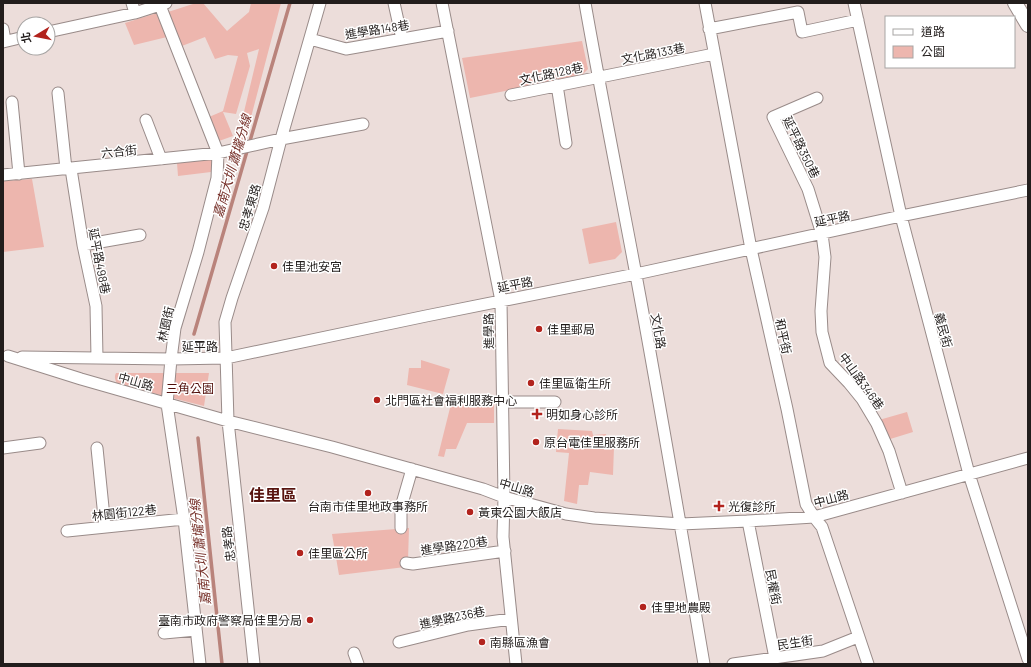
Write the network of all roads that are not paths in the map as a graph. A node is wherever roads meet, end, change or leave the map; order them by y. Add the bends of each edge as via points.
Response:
1 (320, 3) edge
2 (394, 3) edge
3 (442, 3) edge
4 (585, 3) edge
5 (705, 3) edge
6 (854, 3) edge
7 (1015, 3) edge
8 (162, 4) edge
9 (133, 8) edge
10 (858, 20) junction
11 (1028, 25) edge
12 (709, 29) junction
13 (3, 30) edge
14 (56, 30) edge
15 (448, 31) junction
16 (16, 39) edge
17 (310, 39) junction
18 (402, 39) junction
19 (4, 42) edge
20 (714, 54) junction
21 (598, 77) junction
22 (557, 85) junction
23 (58, 93) dead end
24 (510, 95) dead end
25 (817, 98) dead end
26 (12, 102) dead end
27 (146, 120) dead end
28 (363, 124) dead end
29 (281, 140) junction
30 (566, 143) dead end
31 (218, 153) junction
32 (161, 159) junction
33 (68, 169) junction
34 (19, 174) junction
35 (3, 175) edge
36 (1028, 190) edge
37 (901, 216) junction
38 (822, 234) junction
39 (140, 235) dead end
40 (84, 245) junction
41 (751, 249) junction
42 (636, 274) junction
43 (501, 301) junction
44 (6, 356) edge
45 (97, 358) junction
46 (226, 358) junction
47 (171, 359) junction
48 (503, 402) junction
49 (555, 402) dead end
50 (167, 404) junction
51 (228, 421) junction
52 (40, 443) dead end
53 (3, 448) edge
54 (97, 448) dead end
55 (1028, 458) edge
56 (412, 470) junction
57 (969, 474) junction
58 (902, 492) junction
59 (504, 497) junction
60 (814, 517) junction
61 (184, 519) junction
62 (748, 522) junction
63 (681, 524) junction
64 (104, 527) junction
65 (401, 528) dead end
66 (67, 531) dead end
67 (505, 551) junction
68 (406, 563) dead end
69 (511, 619) junction
70 (196, 630) junction
71 (164, 633) dead end
72 (858, 637) junction
73 (398, 642) dead end
74 (354, 653) dead end
75 (775, 658) junction
76 (1028, 659) edge
77 (200, 664) edge
78 (254, 664) edge
79 (358, 664) edge
80 (516, 664) edge
81 (704, 664) edge
82 (732, 664) edge
83 (868, 664) edge

1 - 17 street, 忠孝東路
2 - 18 street
3 - 15 street, 進學路
4 - 21 street, 文化路
5 - 12 street, 和平街
6 - 10 street, 義民街
7 - 11 main road
8 - 9 street
8 - 31 street, 林園街
9 - 14 street
10 - 12 street via 802,32 798,12
10 - 37 street, 義民街
12 - 20 street, 和平街
13 - 19 street
15 - 18 street, 進學路148巷
15 - 43 street, 進學路
16 - 19 street
17 - 18 street, 進學路148巷 via 346,49
17 - 29 street, 忠孝東路
20 - 21 street, 文化路133巷
20 - 41 street, 和平街
21 - 22 street, 文化路128巷
21 - 42 street, 文化路
22 - 24 street, 文化路128巷
22 - 30 street
23 - 33 street, 延平路498巷
25 - 38 street, 延平路350巷 via 772,117 808,189
26 - 34 street
27 - 32 street
28 - 29 street, 六合街
29 - 31 street, 六合街
29 - 46 street, 忠孝東路 via 263,208 225,322
31 - 32 street, 六合街
31 - 47 street, 林園街 via 217,178 175,328
32 - 33 street, 六合街
33 - 34 street, 六合街
33 - 40 street, 延平路498巷
34 - 35 street, 六合街
36 - 37 street, 延平路
37 - 38 street, 延平路
37 - 57 street, 義民街
38 - 41 street, 延平路
38 - 58 street, 中山路346巷 via 825,257 822,332 830,363 862,399 877,424
39 - 40 street
40 - 45 street, 延平路498巷 via 96,306
41 - 42 street, 延平路
41 - 60 street, 和平街 via 806,504
42 - 43 street, 延平路
42 - 63 street, 文化路
43 - 46 street, 延平路
43 - 48 street, 進學路
44 - 45 street, 延平路
44 - 50 street, 中山路
45 - 47 street, 延平路
46 - 47 street, 延平路
46 - 51 street, 忠孝東路
47 - 50 street, 林園街
48 - 49 street
48 - 59 street, 進學路
50 - 51 street, 中山路
50 - 61 street, 林園街
51 - 56 street, 中山路
51 - 78 street, 忠孝路
52 - 53 street
54 - 64 street
55 - 57 street, 中山路
56 - 59 street, 中山路
56 - 65 street via 401,507
57 - 58 street, 中山路
57 - 76 street, 義民街
58 - 60 street, 中山路
59 - 63 street, 中山路 via 566,514
59 - 67 street, 進學路
60 - 62 street, 中山路
60 - 72 street, 和平街 via 822,527
61 - 64 street, 林園街122巷
61 - 70 street, 林園街
62 - 63 street, 中山路
62 - 75 street, 民權街
63 - 81 street, 文化路
64 - 66 street, 林園街122巷
67 - 68 street, 進學路220巷
67 - 69 street, 進學路
69 - 73 street, 進學路236巷 via 468,625
69 - 80 street, 進學路
70 - 71 street
70 - 77 street, 林園街
72 - 75 street, 民生街 via 823,651
72 - 83 street, 和平街
74 - 79 street
75 - 82 street, 民生街

